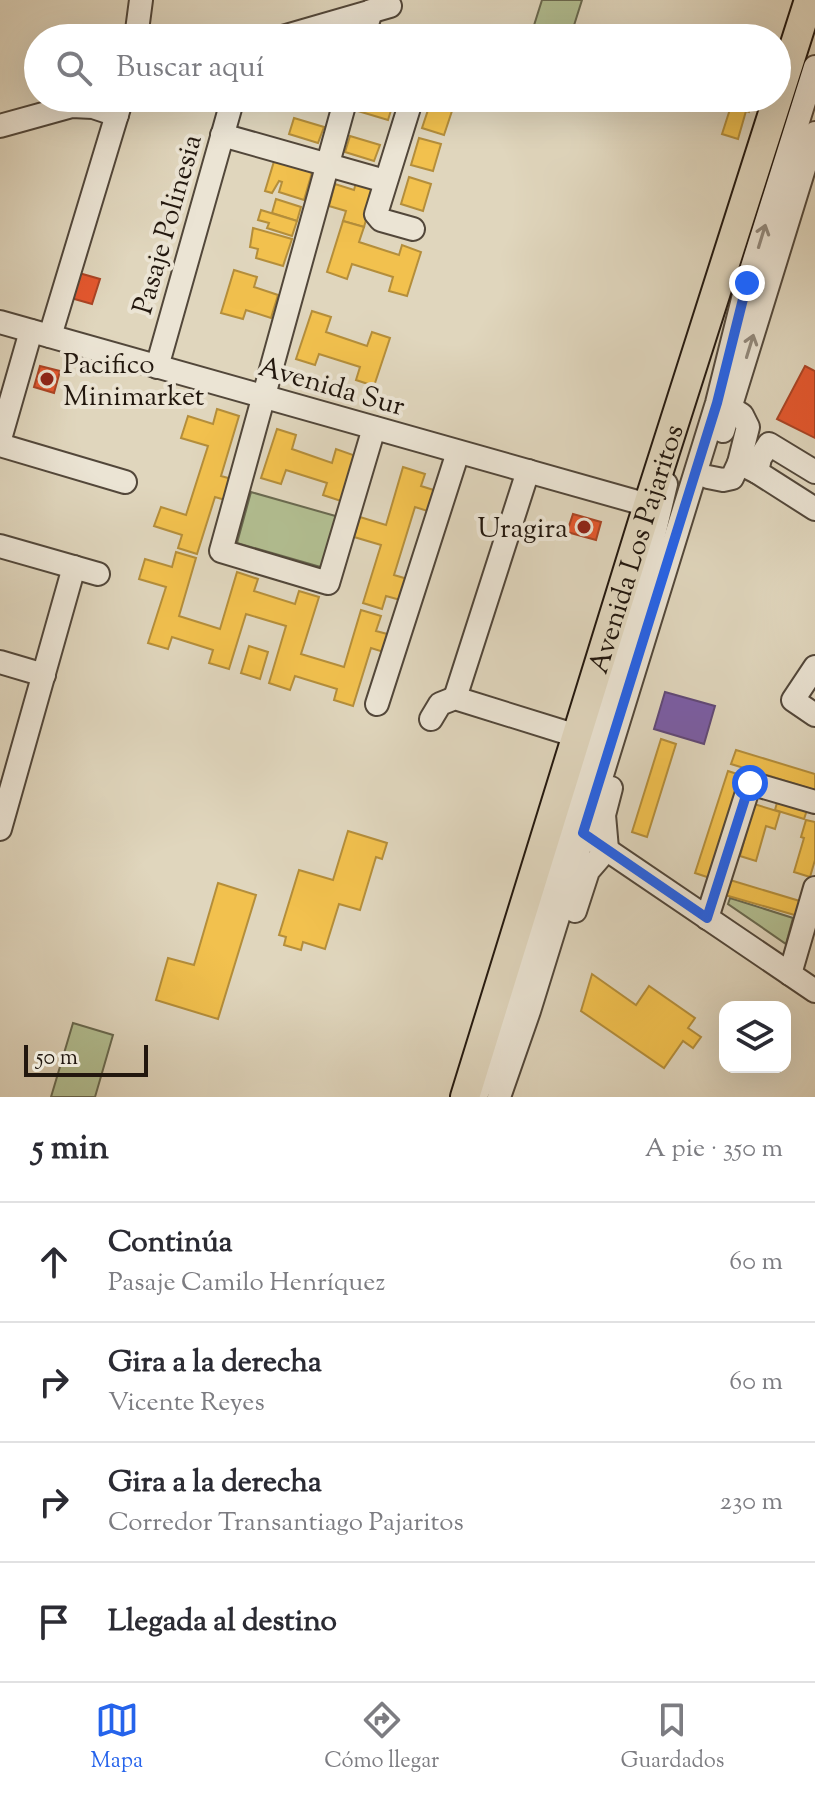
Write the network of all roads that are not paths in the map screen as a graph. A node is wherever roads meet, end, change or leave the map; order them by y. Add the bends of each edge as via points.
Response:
1 (141, 0) edge
2 (809, 0) edge
3 (815, 16) edge
4 (138, 24) edge
5 (326, 24) edge
6 (371, 24) edge
7 (791, 56) edge
8 (815, 67) edge
9 (791, 85) edge
10 (50, 112) edge
11 (118, 112) edge
12 (229, 112) edge
13 (342, 112) edge
14 (407, 112) edge
15 (773, 112) edge
16 (781, 112) edge
17 (0, 126) edge
18 (815, 133) edge
19 (222, 135) junction
20 (327, 165) junction
21 (808, 180) edge
22 (385, 181) junction
23 (413, 229) dead end
24 (0, 322) edge
25 (40, 334) junction
26 (157, 367) junction
27 (264, 397) junction
28 (731, 408) junction
29 (374, 428) junction
30 (0, 439) edge
31 (0, 445) edge
32 (458, 452) junction
33 (748, 468) junction
34 (528, 471) junction
35 (815, 472) edge
36 (708, 477) junction
37 (125, 482) dead end
38 (648, 505) junction
39 (815, 509) edge
40 (0, 546) edge
41 (74, 567) junction
42 (98, 574) dead end
43 (0, 662) edge
44 (815, 667) edge
45 (44, 675) junction
46 (455, 698) junction
47 (377, 704) dead end
48 (815, 715) edge
49 (431, 719) dead end
50 (577, 736) junction
51 (815, 802) edge
52 (0, 829) edge
53 (565, 829) junction
54 (607, 849) junction
55 (815, 888) edge
56 (707, 918) junction
57 (790, 974) junction
58 (815, 991) edge
59 (465, 1097) edge
60 (475, 1097) edge
61 (499, 1097) edge
62 (515, 1097) edge

1 - 4 street
2 - 7 main road, Avenida Los Pajaritos
3 - 9 street
5 - 6 street via 380,8
53 -> 8 street via 717,403 747,283
10 - 17 street
11 - 25 street
12 - 19 street, Pasaje Polinesia
13 - 20 street
14 - 22 street
15 - 38 main road, Avenida Los Pajaritos
16 - 53 street via 670,461 643,581
18 - 21 street, Avenida Los Pajaritos
19 - 20 street
19 - 26 street, Pasaje Polinesia
20 - 22 street
20 - 27 street
28 -> 21 street, Avenida Los Pajaritos
22 - 23 street via 377,217
24 - 25 street, Avenida Sur
25 - 26 street, Avenida Sur
25 - 30 street
26 - 27 street, Avenida Sur
27 - 29 street, Avenida Sur
27 - 29 street via 221,551 328,583
28 - 33 street via 748,427
28 - 36 street, Avenida Los Pajaritos
29 - 32 street, Avenida Sur
31 - 37 street
32 - 34 street, Avenida Sur
32 - 47 street
33 - 35 street via 769,444
33 - 36 street via 732,478
33 - 39 street
34 - 38 street, Avenida Sur
34 - 46 street
36 - 54 street, Avenida Los Pajaritos via 605,807
38 - 50 main road, Avenida Los Pajaritos
40 - 41 street
41 - 42 street
41 - 45 street
43 - 45 street
44 - 48 street via 793,700
45 - 52 street
46 - 49 street via 440,704
46 - 50 street
50 - 53 main road, Avenida Los Pajaritos
51 - 56 street via 750,783
53 - 54 street
53 - 59 main road, Avenida Los Pajaritos
53 - 60 street via 509,1021
53 - 61 street via 529,1011
54 - 56 street
54 - 62 street via 585,877
55 - 57 street
56 - 57 street
57 - 58 street

